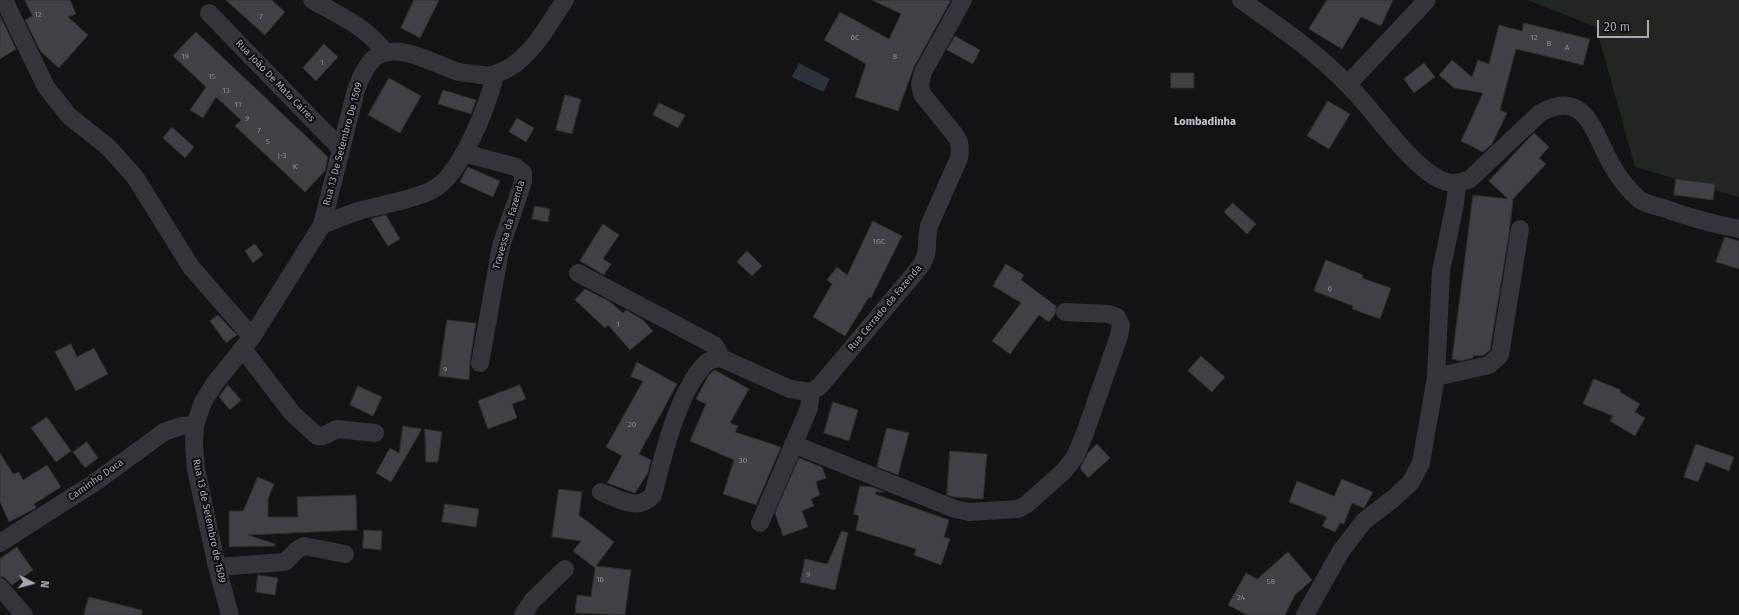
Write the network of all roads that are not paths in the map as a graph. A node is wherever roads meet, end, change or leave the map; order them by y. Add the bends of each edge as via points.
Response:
1 (4, 0) edge
2 (312, 0) edge
3 (565, 0) edge
4 (962, 0) edge
5 (1242, 0) edge
6 (1427, 0) edge
7 (208, 13) dead end
8 (384, 53) junction
9 (494, 75) junction
10 (1348, 84) junction
11 (341, 149) junction
12 (464, 153) junction
13 (1457, 184) junction
14 (322, 225) junction
15 (1520, 229) dead end
16 (1739, 229) edge
17 (578, 274) dead end
18 (1065, 312) dead end
19 (248, 343) junction
20 (721, 358) junction
21 (480, 363) dead end
22 (1436, 377) junction
23 (810, 392) junction
24 (195, 425) junction
25 (375, 433) dead end
26 (793, 444) junction
27 (601, 492) dead end
28 (760, 523) dead end
29 (0, 543) edge
30 (345, 554) dead end
31 (217, 567) junction
32 (565, 569) dead end
33 (0, 587) edge
34 (24, 615) edge
35 (230, 615) edge
36 (523, 615) edge
37 (1305, 615) edge

1 - 19 street via 46,87 69,116 108,147 136,177 191,267
2 - 8 street via 367,32 377,41
3 - 9 street via 526,54 515,65
4 - 23 street, Rua Cerrado da Fazenda via 923,72 920,84 922,94 960,142 959,158 928,226 927,257 820,386
5 - 10 street via 1296,40
6 - 10 street
7 - 11 street, Rua João De Mata Caires
8 - 9 street via 398,52 415,56 459,72
8 - 11 street, Rua 13 De Setembro De 1509 via 373,60 363,72
9 - 12 street, Rua 13 De Setembro De 1509 via 491,93
10 - 13 street via 1411,157 1444,181
11 - 14 street, Rua 13 De Setembro De 1509
12 - 14 street, Rua 13 De Setembro De 1509 via 450,176 436,188
12 - 21 street, Travessa da Fazenda via 516,167 523,173 523,182 501,246
13 - 16 street via 1470,179 1484,168 1540,113 1552,106 1566,105 1576,108 1588,118 1610,163 1626,188 1642,201 1705,222
13 - 22 street via 1441,271
14 - 19 street, Rua 13 de Setembro de 1509
15 - 22 street via 1500,355 1489,365
17 - 20 street via 714,345
18 - 26 street via 1109,314 1117,317 1121,325 1119,336 1075,457 1064,471 1018,509 969,512 955,509
19 - 24 street, Rua 13 de Setembro de 1509 via 215,383 203,402
19 - 25 street via 292,413 318,436 326,436 338,429
20 - 23 street via 790,389
20 - 27 street via 705,364 693,382 675,419 653,495 648,502 626,503
22 - 37 street via 1421,463 1411,482 1364,521 1341,551
23 - 26 street via 809,408
24 - 29 street, Caminho Doca via 181,426 164,432 94,483
24 - 31 street, Rua 13 de Setembro de 1509 via 196,469
26 - 28 street
30 - 31 street via 304,546 285,562
31 - 35 street, Rua 13 de Setembro de 1509
32 - 36 street via 532,601
33 - 34 street

